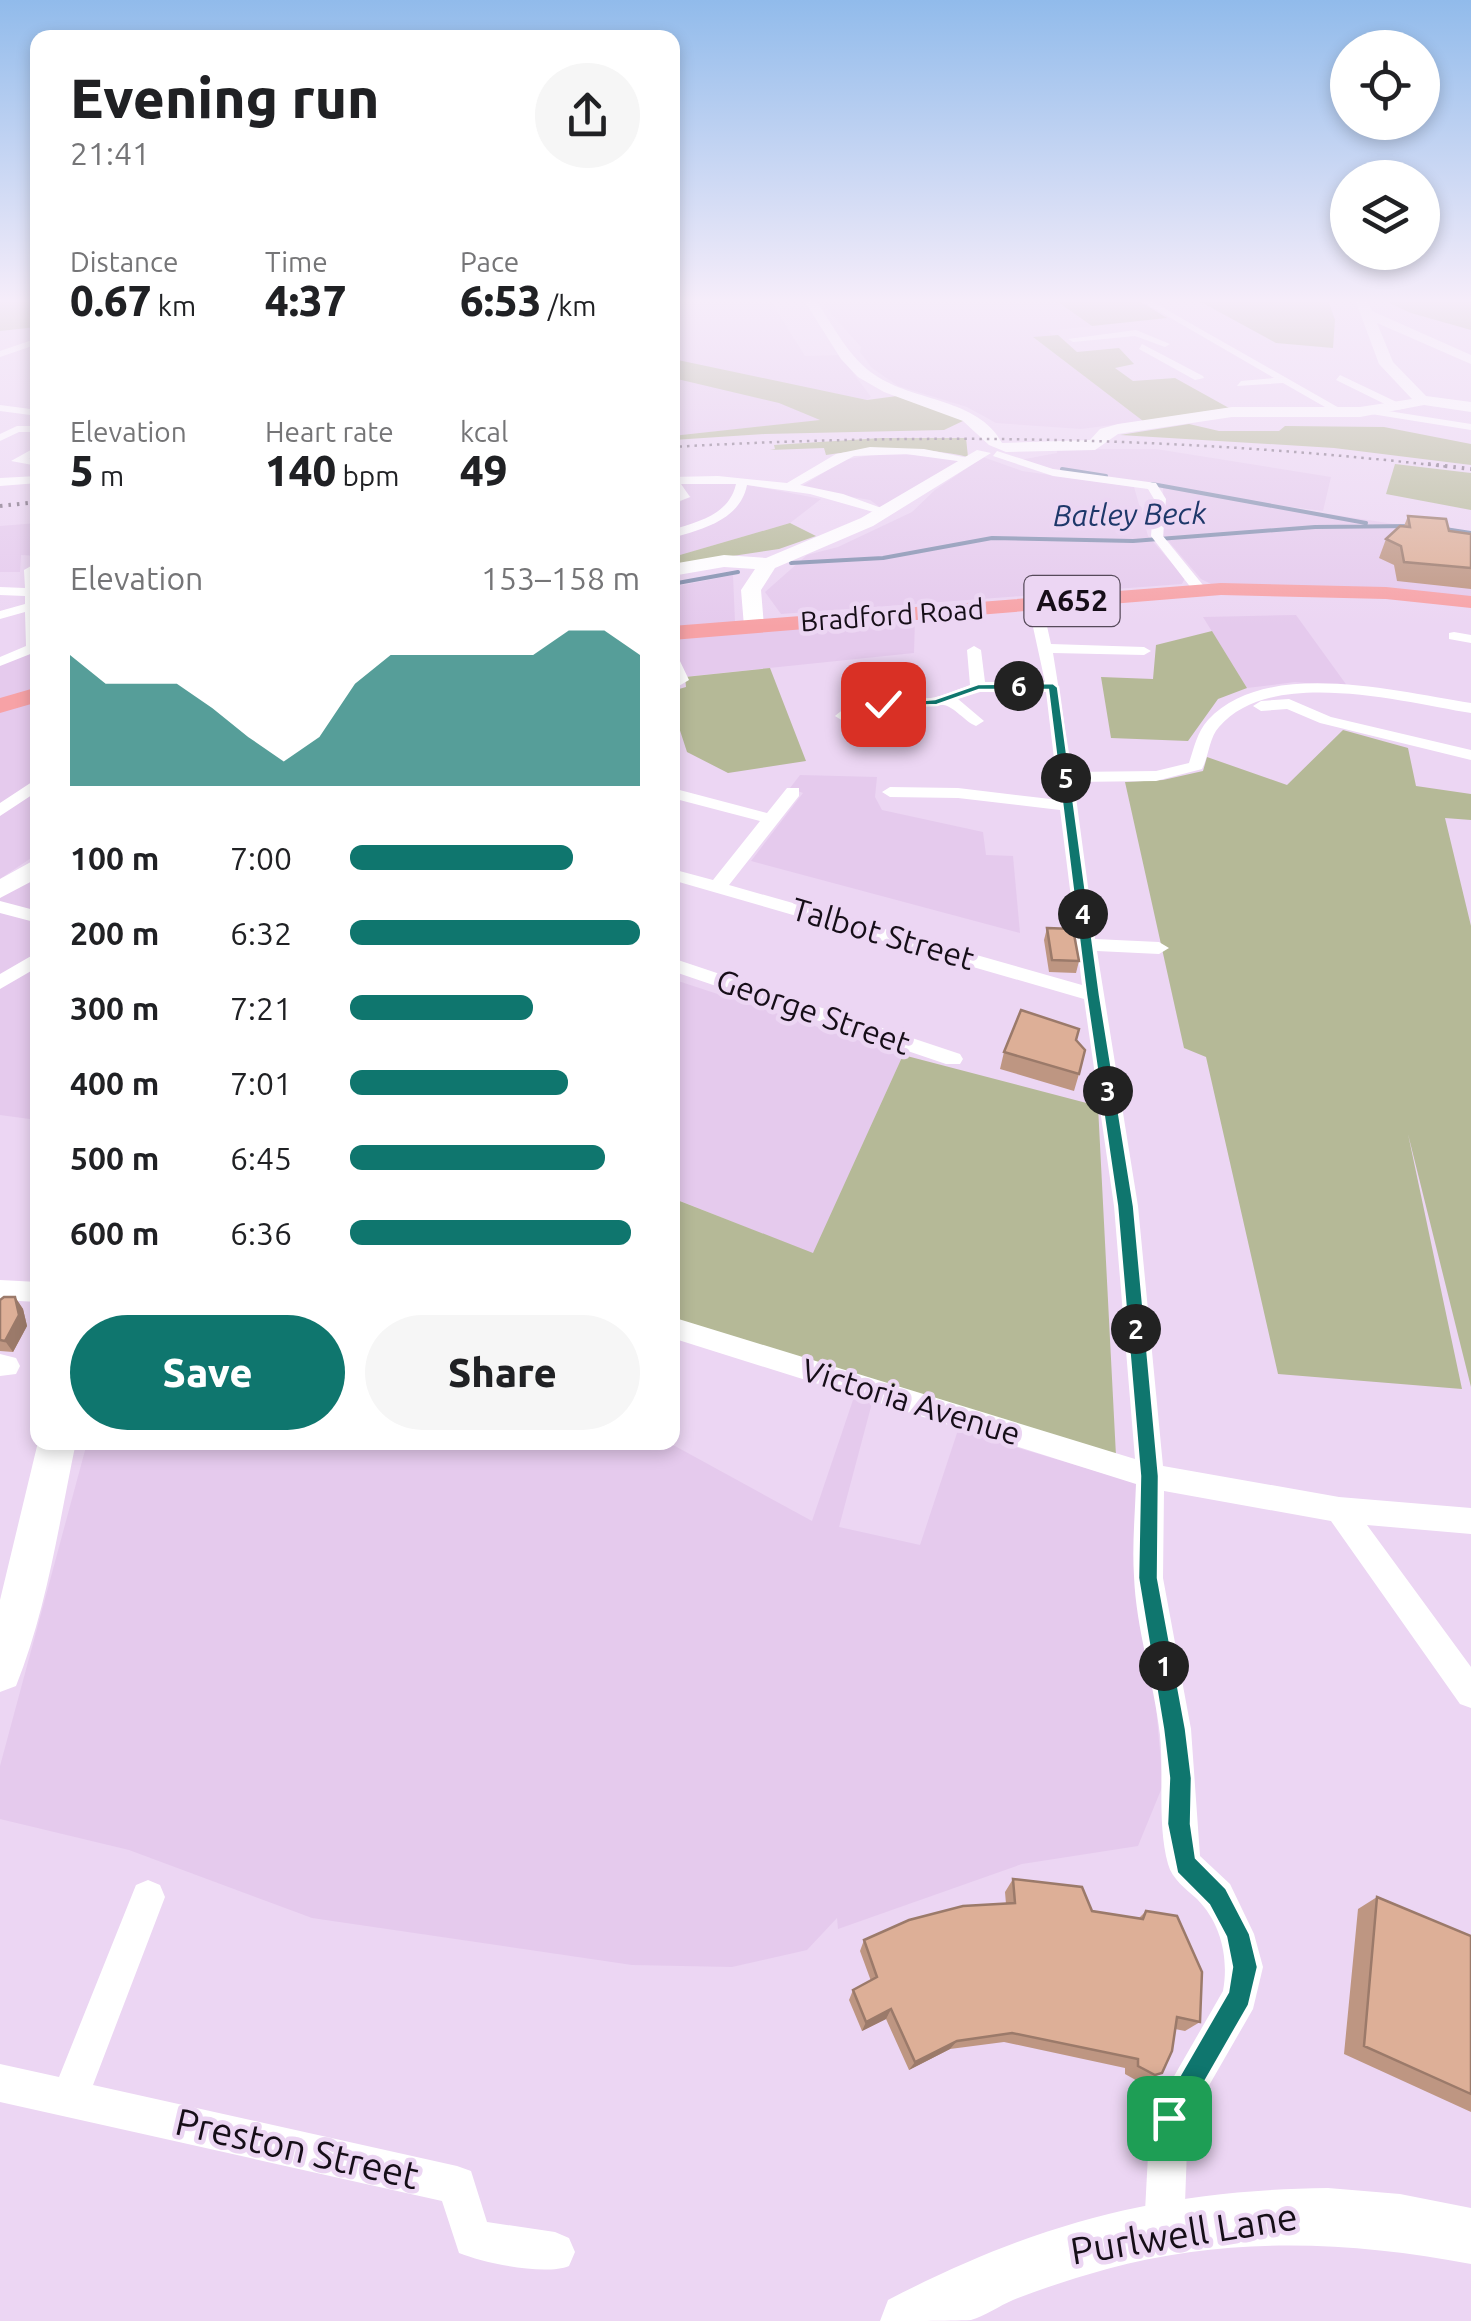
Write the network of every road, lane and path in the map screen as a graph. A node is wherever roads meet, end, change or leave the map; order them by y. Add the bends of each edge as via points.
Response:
1 (958, 410) edge
2 (1338, 410) edge
3 (1376, 410) edge
4 (1369, 411) junction
5 (1343, 413) junction
6 (1471, 427) edge
7 (30, 429) edge
8 (0, 441) edge
9 (988, 446) junction
10 (30, 447) edge
11 (30, 452) edge
12 (30, 462) edge
13 (30, 480) edge
14 (680, 480) edge
15 (0, 482) edge
16 (742, 482) junction
17 (786, 488) junction
18 (880, 512) junction
19 (680, 531) edge
20 (768, 564) junction
21 (680, 569) edge
22 (1200, 590) junction
23 (0, 591) edge
24 (30, 598) edge
25 (30, 601) edge
26 (1471, 602) edge
27 (1035, 604) junction
28 (0, 616) edge
29 (754, 626) junction
30 (680, 632) edge
31 (1454, 636) dead end
32 (1471, 639) edge
33 (1045, 648) junction
34 (30, 649) edge
35 (974, 650) dead end
36 (1144, 651) dead end
37 (0, 662) edge
38 (978, 687) junction
39 (1053, 687) junction
40 (842, 692) dead end
41 (30, 697) edge
42 (948, 698) junction
43 (0, 706) edge
44 (865, 706) junction
45 (1471, 708) edge
46 (1224, 714) junction
47 (843, 716) dead end
48 (976, 722) dead end
49 (1464, 754) edge
50 (1066, 777) junction
51 (30, 788) edge
52 (793, 792) dead end
53 (890, 792) dead end
54 (680, 795) edge
55 (1070, 806) junction
56 (0, 811) edge
57 (772, 819) junction
58 (30, 871) edge
59 (680, 876) edge
60 (718, 886) junction
61 (0, 890) edge
62 (0, 907) edge
63 (30, 916) edge
64 (1087, 945) junction
65 (1159, 948) dead end
66 (30, 963) edge
67 (680, 967) edge
68 (0, 983) edge
69 (1093, 995) junction
70 (954, 1059) dead end
71 (0, 1290) edge
72 (30, 1292) edge
73 (680, 1329) edge
74 (55, 1450) edge
75 (1150, 1476) junction
76 (1340, 1510) junction
77 (1471, 1521) edge
78 (10, 1600) edge
79 (0, 1670) edge
80 (1471, 1693) edge
81 (148, 1897) dead end
82 (0, 2083) edge
83 (69, 2098) junction
84 (1164, 2230) junction
85 (1471, 2236) edge
86 (555, 2252) dead end
87 (909, 2321) edge

1 - 9 street
2 - 5 street
3 - 4 street
4 - 5 street
4 - 6 street
5 - 9 street via 1232,412 1118,429 1094,445
7 - 8 street
8 - 10 street
9 - 17 street via 852,454
9 - 18 street
9 - 22 street via 1045,472 1152,486 1160,499 1159,539
11 - 12 street via 16,460
13 - 15 street
14 - 16 street via 713,476
16 - 17 street
16 - 19 street via 732,508
17 - 18 street via 858,501
18 - 20 street
20 - 21 street via 724,561
20 - 29 street via 751,590
22 - 26 main road, Bradford Road / A652 via 1307,588
22 - 27 main road, Bradford Road / A652
23 - 24 street
25 - 28 street
27 - 29 main road, Bradford Road / A652
27 - 33 street
29 - 30 main road, Bradford Road / A652
31 - 32 street
33 - 36 street
33 - 39 street
34 - 37 street
35 - 38 street
38 - 39 street
38 - 42 street
39 - 50 street
40 - 44 street
41 - 43 main road
42 - 44 street
42 - 48 street
44 - 47 street
45 - 46 street via 1312,687 1266,692
46 - 49 street via 1289,704 1326,720
46 - 50 street via 1211,726 1196,766 1156,776
50 - 55 street
51 - 56 street
52 - 57 street
53 - 55 street
54 - 57 street
55 - 64 street
57 - 60 street
58 - 61 street
59 - 60 street, Talbot Street
60 - 69 street, Talbot Street
62 - 63 street
64 - 65 street
64 - 69 street
66 - 68 street
67 - 70 street, George Street
69 - 75 street via 1126,1206
71 - 72 street
73 - 75 street, Victoria Avenue
74 - 78 street
75 - 76 street, Victoria Avenue
75 - 84 street via 1148,1578 1175,1729 1185,1864 1218,1896 1238,1934 1245,1967 1240,1996 1169,2118
76 - 77 street, Victoria Avenue
76 - 80 street
78 - 79 street
81 - 83 street
82 - 83 street, Preston Street
83 - 86 street, Preston Street via 456,2185 473,2240
84 - 85 street, Purlwell Lane via 1331,2213 1412,2221
84 - 87 street, Purlwell Lane via 1060,2251 959,2292

